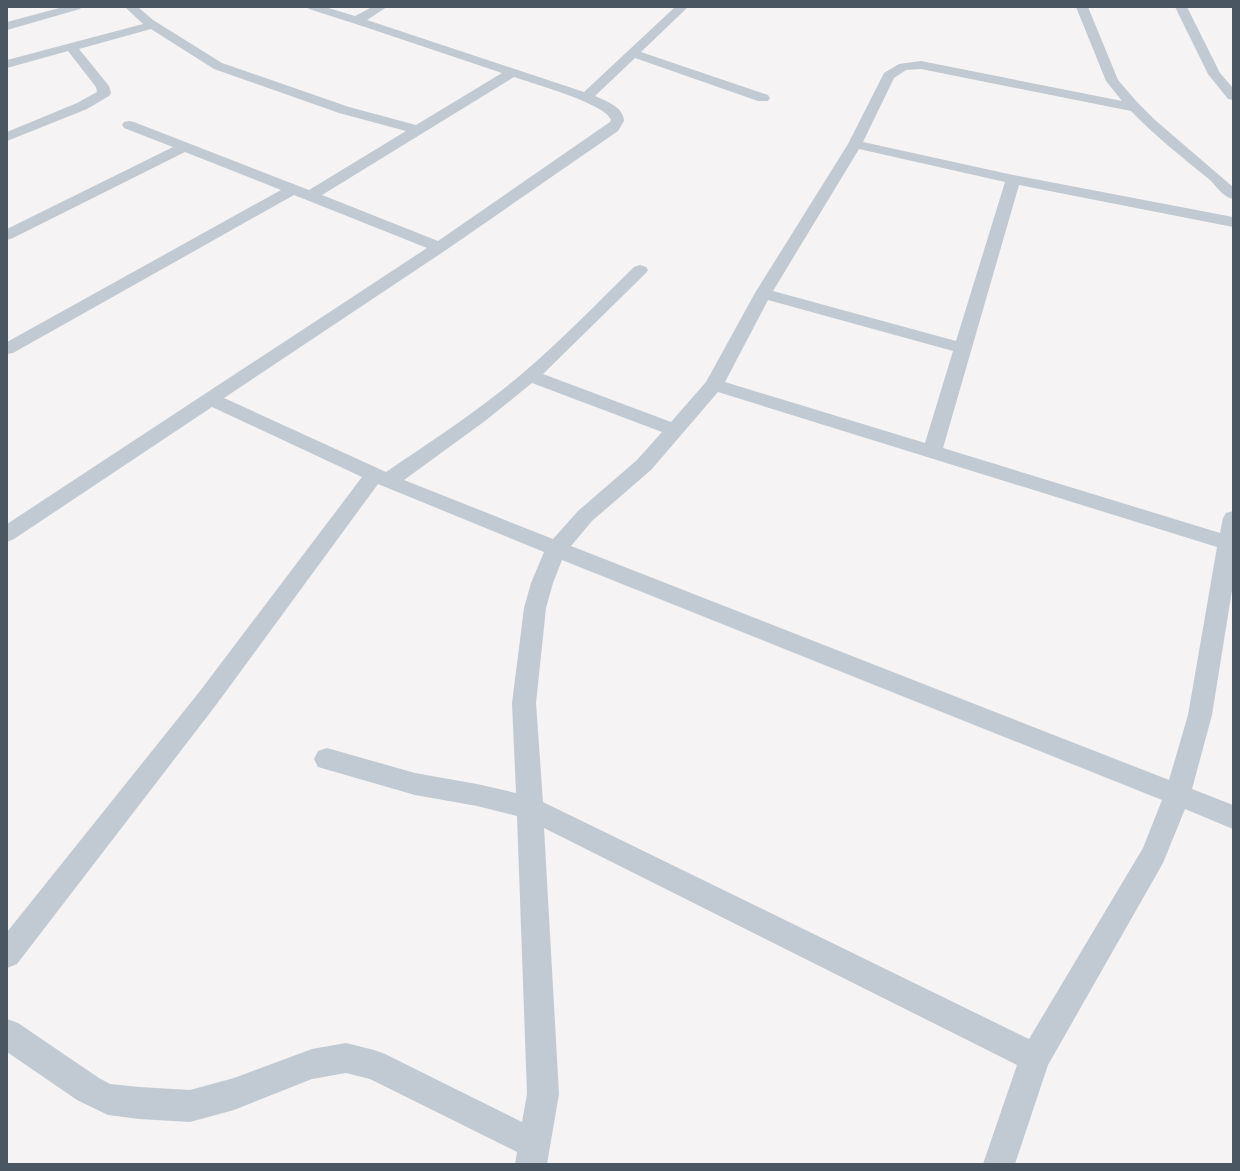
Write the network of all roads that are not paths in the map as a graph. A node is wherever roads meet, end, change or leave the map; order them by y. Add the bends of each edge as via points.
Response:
1 (76, 7) edge
2 (131, 7) edge
3 (313, 7) edge
4 (381, 7) edge
5 (682, 7) edge
6 (1082, 7) edge
7 (1181, 7) edge
8 (357, 20) junction
9 (153, 25) junction
10 (7, 26) edge
11 (71, 47) junction
12 (633, 53) junction
13 (7, 64) edge
14 (513, 72) junction
15 (1233, 96) edge
16 (586, 97) junction
17 (763, 98) dead end
18 (1135, 108) junction
19 (129, 125) dead end
20 (418, 130) junction
21 (7, 137) edge
22 (855, 144) junction
23 (184, 147) junction
24 (1013, 179) junction
25 (293, 189) junction
26 (1233, 195) edge
27 (310, 196) junction
28 (1233, 222) edge
29 (7, 235) edge
30 (440, 248) junction
31 (640, 270) dead end
32 (763, 293) junction
33 (963, 348) junction
34 (7, 349) edge
35 (530, 376) junction
36 (714, 385) junction
37 (210, 399) junction
38 (674, 430) junction
39 (932, 452) junction
40 (381, 478) junction
41 (1231, 530) edge
42 (7, 534) edge
43 (556, 549) junction
44 (327, 759) dead end
45 (1177, 796) junction
46 (530, 808) junction
47 (1226, 814) edge
48 (7, 954) edge
49 (7, 1034) edge
50 (1036, 1058) junction
51 (532, 1154) edge
52 (998, 1164) edge

1 - 10 street
2 - 9 street
3 - 8 street
4 - 8 street
5 - 12 street
6 - 18 street via 1112,81
7 - 15 street via 1214,74
8 - 14 street
9 - 11 street
9 - 20 street via 225,68 255,80 344,110
11 - 13 street
11 - 21 street via 102,86 104,93 82,106
12 - 16 street
12 - 17 street
14 - 16 street
14 - 20 street
16 - 30 street via 614,112 618,121 613,128
18 - 22 street via 912,65 902,67 889,76
18 - 26 street
19 - 23 street
20 - 27 street
22 - 24 street
22 - 32 street
23 - 25 street
23 - 29 street
24 - 28 street
24 - 33 street
25 - 27 street
25 - 34 street
27 - 30 street
30 - 37 street
31 - 35 street
32 - 33 street
32 - 36 street
33 - 39 street
35 - 38 street
35 - 40 street via 479,416
36 - 38 street
36 - 39 street
37 - 40 street
37 - 42 street
38 - 43 street via 644,465 585,516
39 - 41 street
40 - 43 street
40 - 48 street
41 - 45 street via 1200,715
43 - 45 street
43 - 46 street via 535,608 524,703
44 - 46 street via 415,784
45 - 47 street
45 - 50 street via 1154,854
46 - 50 street
46 - 51 street via 543,1094
49 - 51 street via 88,1090 108,1098 139,1103 190,1106 234,1094 312,1064 346,1058 374,1066
50 - 52 street

